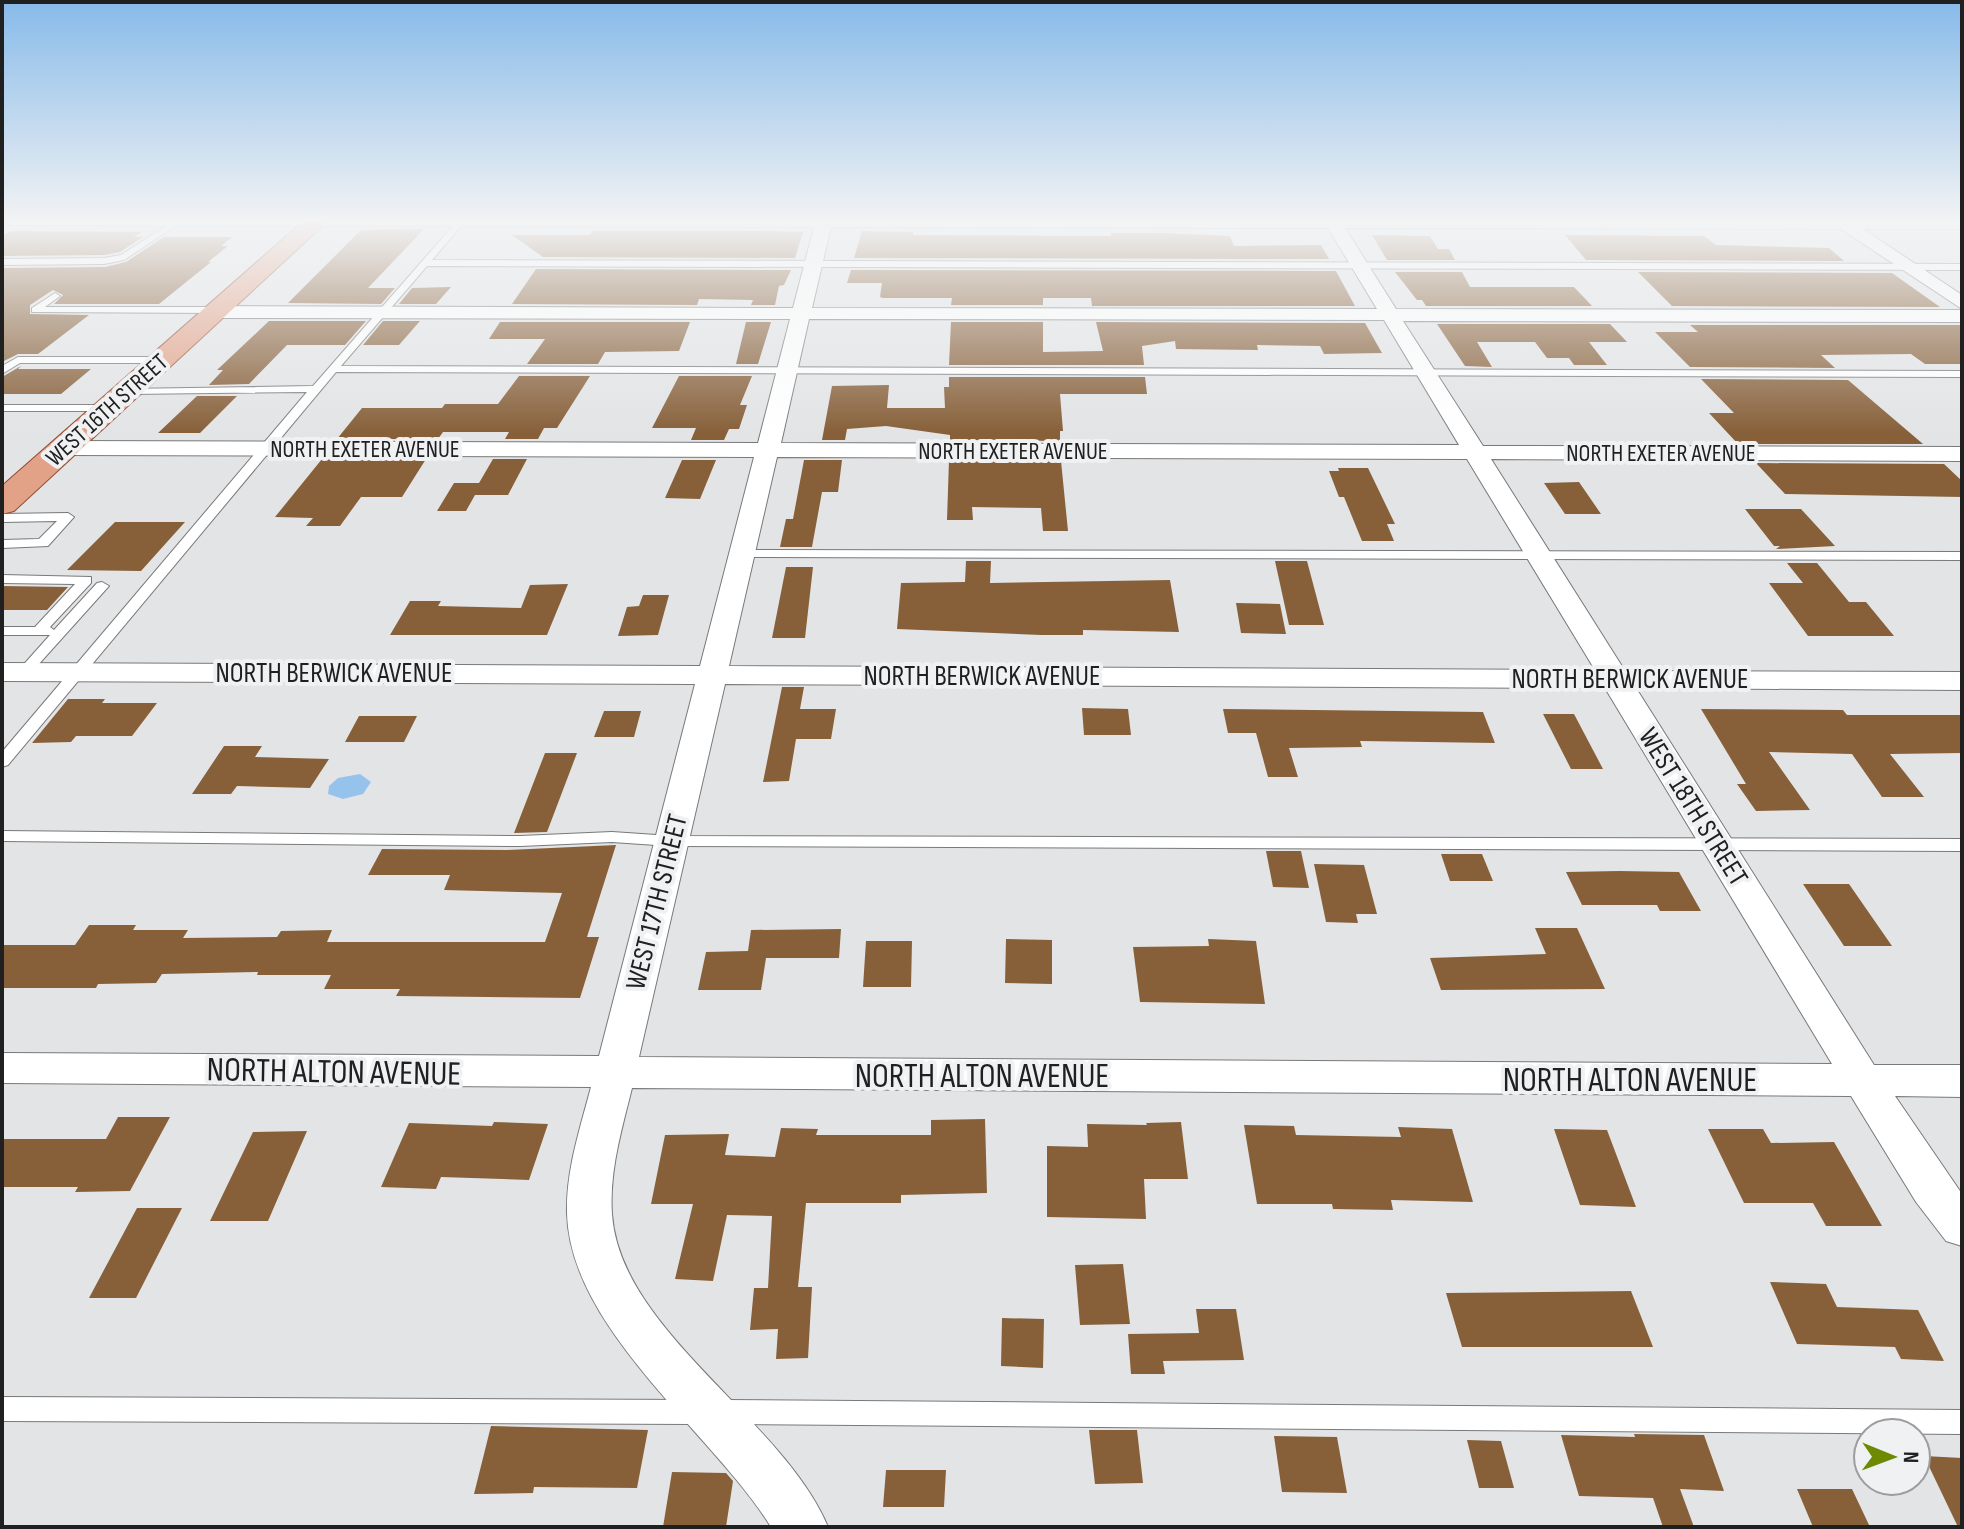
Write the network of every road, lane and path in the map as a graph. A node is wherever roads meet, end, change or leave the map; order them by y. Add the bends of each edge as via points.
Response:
1 (240, 290) edge
2 (402, 290) edge
3 (807, 290) edge
4 (1374, 290) edge
5 (1943, 290) edge
6 (55, 296) dead end
7 (1962, 303) edge
8 (217, 311) junction
9 (383, 312) junction
10 (801, 313) junction
11 (1389, 315) junction
12 (1962, 316) edge
13 (2, 360) edge
14 (18, 360) junction
15 (162, 360) junction
16 (333, 369) junction
17 (787, 370) junction
18 (2, 371) edge
19 (1425, 372) junction
20 (1962, 374) edge
21 (316, 389) junction
22 (118, 400) junction
23 (2, 408) edge
24 (64, 448) junction
25 (264, 449) junction
26 (767, 450) junction
27 (1474, 452) junction
28 (1962, 454) edge
29 (4, 504) edge
30 (2, 544) edge
31 (742, 554) junction
32 (1537, 554) junction
33 (1962, 556) edge
34 (2, 579) edge
35 (102, 586) dead end
36 (2, 631) edge
37 (39, 631) junction
38 (61, 631) junction
39 (13, 672) edge
40 (79, 672) junction
41 (712, 675) junction
42 (1614, 679) junction
43 (1962, 681) edge
44 (2, 762) edge
45 (2, 836) edge
46 (671, 841) junction
47 (1716, 844) junction
48 (1962, 845) edge
49 (2, 1068) edge
50 (615, 1074) junction
51 (1863, 1081) junction
52 (1962, 1081) edge
53 (1962, 1227) edge
54 (2, 1409) edge
55 (707, 1412) junction
56 (1962, 1422) edge
57 (801, 1527) edge

1 - 8 main road, WEST 16TH STREET
2 - 9 lane
3 - 10 street, WEST 17TH STREET
4 - 11 street, WEST 18TH STREET
5 - 7 street
6 - 8 lane via 35,310
8 - 9 street
8 - 15 main road, WEST 16TH STREET
9 - 10 street
9 - 16 lane
10 - 11 street
10 - 17 street, WEST 17TH STREET
11 - 12 street
11 - 19 street, WEST 18TH STREET
13 - 14 lane
14 - 15 lane
14 - 18 lane
15 - 22 main road, WEST 16TH STREET
16 - 17 lane
16 - 21 lane
17 - 19 lane
17 - 26 street, WEST 17TH STREET
19 - 20 lane
19 - 27 street, WEST 18TH STREET
21 - 22 lane
21 - 25 lane
22 - 23 lane
22 - 24 main road, WEST 16TH STREET
24 - 25 street, NORTH EXETER AVENUE
24 - 29 main road, WEST 16TH STREET
25 - 26 street, NORTH EXETER AVENUE
25 - 40 lane
26 - 27 street, NORTH EXETER AVENUE
26 - 31 street, WEST 17TH STREET
27 - 28 street, NORTH EXETER AVENUE
27 - 32 street, WEST 18TH STREET
29 - 30 lane via 68,517 43,543
31 - 32 lane
31 - 41 street, WEST 17TH STREET
32 - 33 lane
32 - 42 street, WEST 18TH STREET
34 - 37 lane via 86,580
35 - 38 lane
36 - 37 lane
37 - 38 lane
38 - 39 lane
39 - 40 street, NORTH BERWICK AVENUE
40 - 41 street, NORTH BERWICK AVENUE
40 - 44 lane
41 - 42 street, NORTH BERWICK AVENUE
41 - 46 street, WEST 17TH STREET
42 - 43 street, NORTH BERWICK AVENUE
42 - 47 street, WEST 18TH STREET
45 - 46 lane
46 - 47 lane
46 - 50 street, WEST 17TH STREET
47 - 48 lane
47 - 51 street, WEST 18TH STREET
49 - 50 street, NORTH ALTON AVENUE
50 - 51 street, NORTH ALTON AVENUE
50 - 55 street, WEST 17TH STREET via 590,1183 596,1248 625,1311
51 - 52 street, NORTH ALTON AVENUE
51 - 53 street, WEST 18TH STREET
54 - 55 lane
55 - 56 lane
55 - 57 street, WEST 17TH STREET via 759,1466

